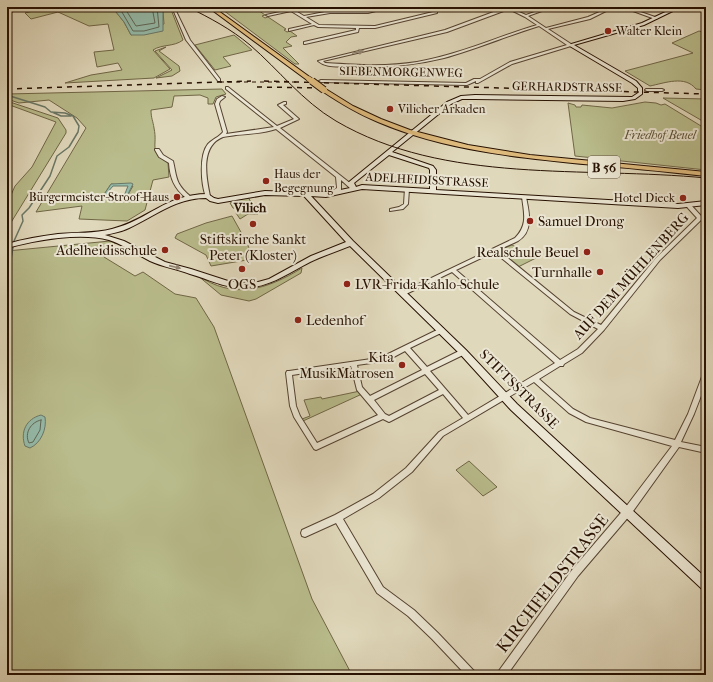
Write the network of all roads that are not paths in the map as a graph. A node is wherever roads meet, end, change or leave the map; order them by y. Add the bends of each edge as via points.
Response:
1 (12, 7) edge
2 (23, 7) edge
3 (173, 7) edge
4 (210, 7) edge
5 (287, 7) edge
6 (322, 7) edge
7 (364, 7) edge
8 (390, 7) edge
9 (445, 7) edge
10 (552, 7) edge
11 (613, 7) edge
12 (623, 7) edge
13 (679, 7) edge
14 (509, 8) edge
15 (7, 9) edge
16 (291, 10) junction
17 (330, 12) junction
18 (372, 12) junction
19 (268, 15) dead end
20 (526, 16) junction
21 (304, 17) junction
22 (656, 18) junction
23 (315, 24) junction
24 (540, 25) junction
25 (358, 27) junction
26 (546, 29) junction
27 (290, 30) dead end
28 (305, 43) dead end
29 (570, 45) junction
30 (219, 80) dead end
31 (321, 81) dead end
32 (227, 88) dead end
33 (647, 90) dead end
34 (662, 90) dead end
35 (223, 97) dead end
36 (285, 103) dead end
37 (276, 128) junction
38 (411, 134) junction
39 (223, 136) junction
40 (158, 150) dead end
41 (388, 153) junction
42 (502, 154) junction
43 (706, 174) edge
44 (338, 177) junction
45 (706, 180) edge
46 (353, 188) junction
47 (407, 189) junction
48 (433, 191) junction
49 (305, 194) junction
50 (329, 194) junction
51 (208, 196) junction
52 (188, 197) junction
53 (524, 197) junction
54 (706, 204) edge
55 (691, 207) junction
56 (317, 209) junction
57 (392, 210) dead end
58 (110, 235) junction
59 (351, 243) junction
60 (7, 246) edge
61 (494, 250) junction
62 (452, 270) junction
63 (404, 293) junction
64 (602, 328) junction
65 (441, 330) junction
66 (406, 348) junction
67 (463, 352) junction
68 (354, 364) junction
69 (560, 364) junction
70 (426, 370) junction
71 (706, 374) edge
72 (535, 379) junction
73 (444, 391) junction
74 (505, 396) junction
75 (369, 399) junction
76 (383, 416) junction
77 (466, 417) junction
78 (677, 444) junction
79 (706, 450) edge
80 (628, 511) junction
81 (338, 518) junction
82 (305, 533) dead end
83 (706, 585) edge
84 (472, 675) edge
85 (501, 675) edge

1 - 15 highway
2 - 15 highway
3 - 30 street via 187,38
4 - 38 main road, B 56, bridge via 350,108 373,120
5 - 16 street
6 - 17 street
7 - 18 street
8 - 18 street
9 - 25 street via 432,10 436,12 375,27
10 - 20 street
11 - 26 street via 589,18
12 - 22 street
13 - 22 street
14 - 20 street, GERHARDSTRASSE
24 -> 14 street via 425,61 387,66 329,64 320,61 434,35
16 - 19 street
16 - 21 street
17 - 18 street
17 - 21 street
20 - 24 street, GERHARDSTRASSE
21 - 23 street
22 - 29 street
23 - 25 street
23 - 27 street
24 - 26 street, GERHARDSTRASSE
25 - 28 street via 357,31
26 - 29 street, GERHARDSTRASSE
29 - 31 street, SIEBENMORGENWEG via 511,63 478,81 467,84
29 - 38 street, GERHARDSTRASSE via 634,82 640,88 640,94 633,98 619,99 464,98 450,102
32 - 37 street
33 - 34 street
35 - 39 street via 217,104 225,132
36 - 37 street via 280,105 297,119
37 - 39 street
37 - 44 street
38 - 41 street
38 - 42 main road, B 56
39 - 51 street via 207,150 204,179
40 - 52 street via 171,162 176,187
41 - 46 street via 351,183
41 - 48 street via 431,167
42 - 43 main road, B 56
42 - 45 main road, B 56
44 - 46 street
44 - 50 street via 339,189
46 - 47 street, ADELHEIDISSTRASSE
46 - 50 street, ADELHEIDISSTRASSE
47 - 48 street, ADELHEIDISSTRASSE
47 - 57 street via 406,204
48 - 53 street, ADELHEIDISSTRASSE
49 - 50 street, ADELHEIDISSTRASSE
49 - 51 street, ADELHEIDISSTRASSE via 255,194 216,201
49 - 56 street, STIFTSSTRASSE
50 - 56 street via 316,202
51 - 52 street, ADELHEIDISSTRASSE
52 - 58 street, ADELHEIDISSTRASSE via 167,204
53 - 55 street, ADELHEIDISSTRASSE
53 - 61 street via 526,230 517,239
54 - 55 street, ADELHEIDISSTRASSE
55 - 64 street, AUF DEM MÜHLENBERG via 700,218 658,259
56 - 59 street, STIFTSSTRASSE
58 -> 59 street via 159,263 235,286 252,286 281,276 304,262
58 - 60 street via 42,238
59 - 63 street, STIFTSSTRASSE
61 - 62 street
61 - 64 street via 572,313
62 - 63 street
62 - 69 street
63 - 65 street, STIFTSSTRASSE
64 - 69 street, AUF DEM MÜHLENBERG via 580,351
65 - 66 street
65 - 67 street, STIFTSSTRASSE
66 - 68 street via 378,360
66 - 70 street
67 - 70 street
67 - 74 street, STIFTSSTRASSE
68 - 75 street via 359,388
68 - 76 street via 289,373 295,412 316,447
69 - 72 street, AUF DEM MÜHLENBERG
70 - 73 street
70 - 75 street
71 - 78 street, KIRCHFELDSTRASSE
72 - 74 street, AUF DEM MÜHLENBERG
72 - 78 street via 571,411 588,420
73 - 76 street via 389,419
73 - 77 street
74 - 77 street, AUF DEM MÜHLENBERG
74 - 80 street, STIFTSSTRASSE
75 - 76 street
77 - 81 street, AUF DEM MÜHLENBERG via 440,434 409,470 395,482
78 - 79 street
78 - 80 street, KIRCHFELDSTRASSE
80 - 83 street, STIFTSSTRASSE
80 - 85 street, KIRCHFELDSTRASSE via 575,573
81 - 82 street, AUF DEM MÜHLENBERG
81 - 84 street via 380,590 416,618

